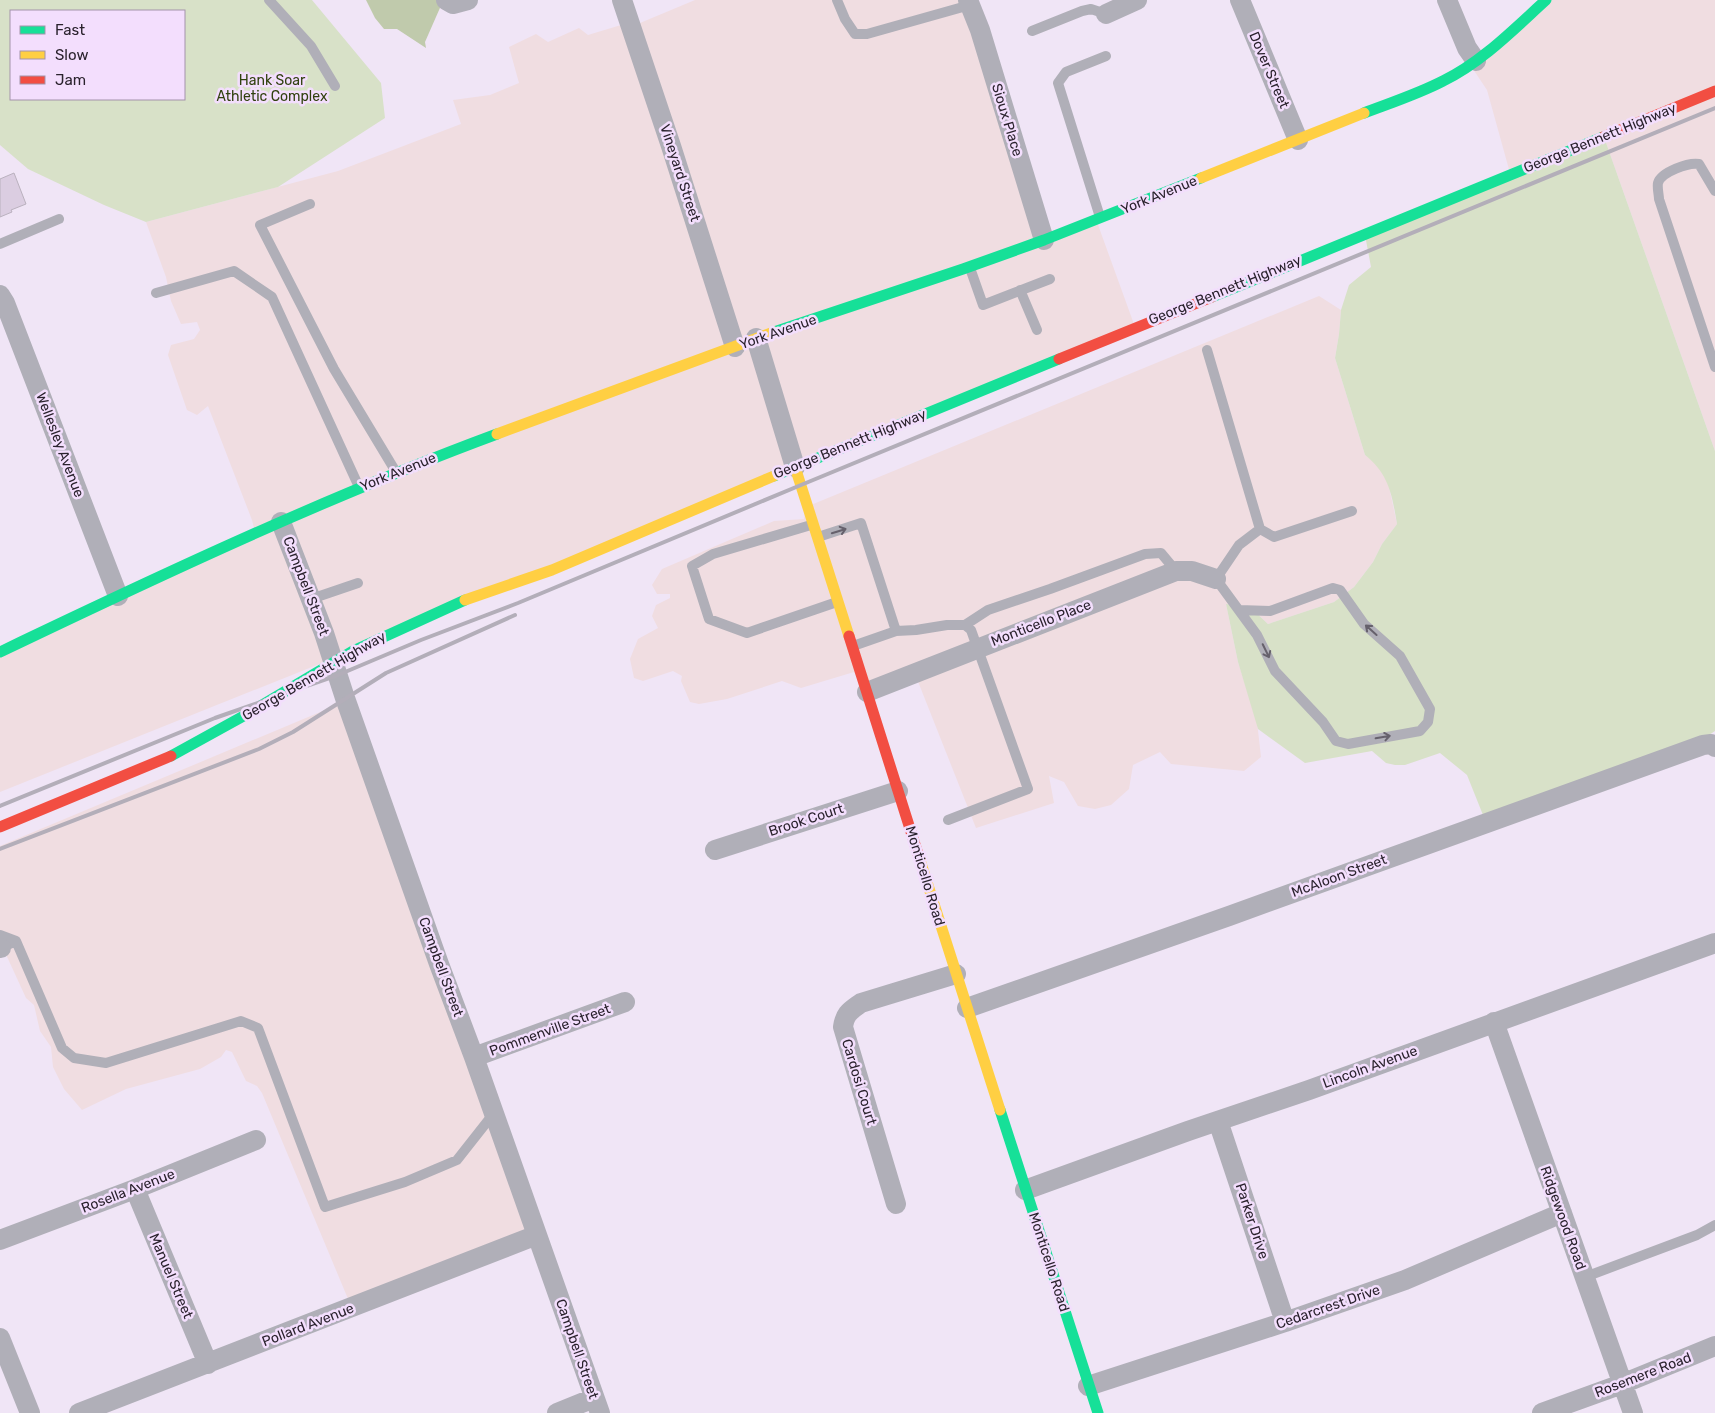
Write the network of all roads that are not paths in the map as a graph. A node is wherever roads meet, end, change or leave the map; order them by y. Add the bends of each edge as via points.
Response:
1 (269, 0) edge
2 (622, 0) edge
3 (838, 0) edge
4 (1138, 0) edge
5 (1240, 0) edge
6 (1447, 0) edge
7 (1546, 0) edge
8 (969, 2) edge
9 (1106, 14) joint
10 (1032, 31) dead end
11 (1106, 56) dead end
12 (1476, 61) junction
13 (335, 86) dead end
14 (1715, 91) edge
15 (1298, 140) junction
16 (1715, 191) edge
17 (310, 204) dead end
18 (1101, 218) junction
19 (59, 219) dead end
20 (1044, 240) junction
21 (0, 244) edge
22 (969, 267) junction
23 (1050, 279) dead end
24 (1020, 290) junction
25 (156, 293) dead end
26 (0, 295) edge
27 (1037, 330) dead end
28 (756, 338) junction
29 (735, 347) junction
30 (1207, 350) dead end
31 (1715, 367) edge
32 (795, 467) junction
33 (396, 473) junction
34 (360, 487) junction
35 (1352, 511) dead end
36 (281, 522) junction
37 (813, 524) junction
38 (1260, 529) junction
39 (817, 537) junction
40 (1176, 571) junction
41 (1216, 579) junction
42 (358, 582) dead end
43 (118, 596) junction
44 (311, 600) junction
45 (838, 602) junction
46 (1239, 610) junction
47 (965, 625) junction
48 (896, 631) junction
49 (852, 646) junction
50 (977, 648) junction
51 (0, 652) edge
52 (334, 663) junction
53 (867, 692) junction
54 (1713, 746) edge
55 (898, 791) junction
56 (948, 820) dead end
57 (0, 827) edge
58 (715, 850) dead end
59 (0, 935) edge
60 (1715, 943) edge
61 (5, 946) edge
62 (956, 974) junction
63 (625, 1002) dead end
64 (966, 1008) junction
65 (1494, 1022) junction
66 (474, 1058) junction
67 (494, 1114) junction
68 (1218, 1121) junction
69 (256, 1140) dead end
70 (135, 1189) junction
71 (1025, 1190) junction
72 (896, 1204) dead end
73 (1562, 1213) junction
74 (1715, 1225) edge
75 (537, 1235) junction
76 (0, 1240) edge
77 (1585, 1277) junction
78 (1285, 1322) junction
79 (0, 1338) edge
80 (1715, 1346) edge
81 (208, 1364) junction
82 (1622, 1384) junction
83 (1088, 1386) junction
84 (597, 1406) edge
85 (30, 1413) edge
86 (79, 1413) edge
87 (557, 1413) edge
88 (1098, 1413) edge
89 (1542, 1413) edge
90 (1633, 1413) edge

1 - 13 lane via 311,46
2 - 29 street, Vineyard Street
3 - 8 lane via 855,34 867,34
4 - 9 street
5 - 15 street, Dover Street
6 - 12 street via 1467,48
7 - 12 street, York Avenue
8 - 20 street, Sioux Place
9 - 10 lane via 1091,9 1082,11
11 - 18 lane via 1066,72 1058,83
12 - 15 street, York Avenue via 1442,82
14 - 32 street, George Bennett Highway
15 - 18 street, York Avenue
16 - 31 lane via 1699,164 1692,163 1662,177 1658,184 1660,199
17 - 33 lane via 260,225 334,370
18 - 20 street, York Avenue
19 - 21 lane
20 - 22 street, York Avenue
22 - 24 lane via 983,305
22 - 28 street, York Avenue
23 - 24 lane
24 - 27 lane
25 - 34 lane via 234,271 272,297
26 - 43 street, Wellesley Avenue
28 - 29 street, York Avenue
28 - 32 street, Monticello Road
29 - 33 street, York Avenue
30 - 38 lane
32 - 37 street, Monticello Road
32 - 52 street, George Bennett Highway via 552,570 469,598 353,651
33 - 34 street, York Avenue
34 - 36 street, York Avenue
35 - 38 lane via 1274,537
36 - 43 street, York Avenue
36 - 44 street, Campbell Street
37 - 39 street, Monticello Road
37 - 45 lane via 713,554 692,566 709,619 747,633
38 - 41 lane via 1239,545
39 - 45 street, Monticello Road
39 -> 48 lane via 861,523
40 - 41 street, Monticello Place via 1192,570
40 - 47 lane via 1161,553 1145,554 988,610
40 - 50 street, Monticello Place
41 - 46 lane
42 - 44 lane
43 - 51 street, York Avenue
44 - 52 street, Campbell Street
45 - 49 street, Monticello Road
46 -> 46 lane via 1258,635 1275,671 1323,722 1336,741 1348,744 1420,731 1428,722 1430,709 1400,656 1364,624 1340,590 1333,588 1270,610
47 - 48 lane
47 - 50 lane via 971,630
48 - 49 lane
49 - 53 street, Monticello Road
50 - 53 street, Monticello Place
50 - 56 lane via 1028,789
52 - 57 street, George Bennett Highway via 173,755
52 - 66 street, Campbell Street
53 - 55 street, Monticello Road
54 - 64 street, McAloon Street via 1703,745
55 - 58 street, Brook Court
55 - 62 street, Monticello Road
59 - 61 lane
60 - 65 street, Lincoln Avenue
61 - 67 lane via 62,1048 74,1058 106,1063 241,1021 258,1028 324,1207 405,1182 457,1160
62 - 64 street, Monticello Road
62 - 72 street, Cardosi Court via 861,1002 844,1018 843,1027
63 - 66 street, Pommenville Street
64 - 71 street, Monticello Road
65 - 68 street, Lincoln Avenue
65 - 73 street, Ridgewood Road
66 - 67 street, Campbell Street
67 - 75 street, Campbell Street
68 - 71 street, Lincoln Avenue
68 - 78 street, Parker Drive
69 - 70 street, Rosella Avenue
70 - 76 street, Rosella Avenue
70 - 81 street, Manuel Street
71 - 83 street, Monticello Road
73 - 77 street, Ridgewood Road
73 - 78 street, Cedarcrest Drive via 1405,1280
74 - 77 lane
75 - 81 street, Pollard Avenue
75 - 84 street, Campbell Street
77 - 82 street, Ridgewood Road
78 - 83 street, Cedarcrest Drive
79 - 85 street
80 - 82 street, Rosemere Road
81 - 86 street, Pollard Avenue
82 - 89 street, Rosemere Road
82 - 90 street, Ridgewood Road
83 - 88 street, Monticello Road
84 - 87 street

